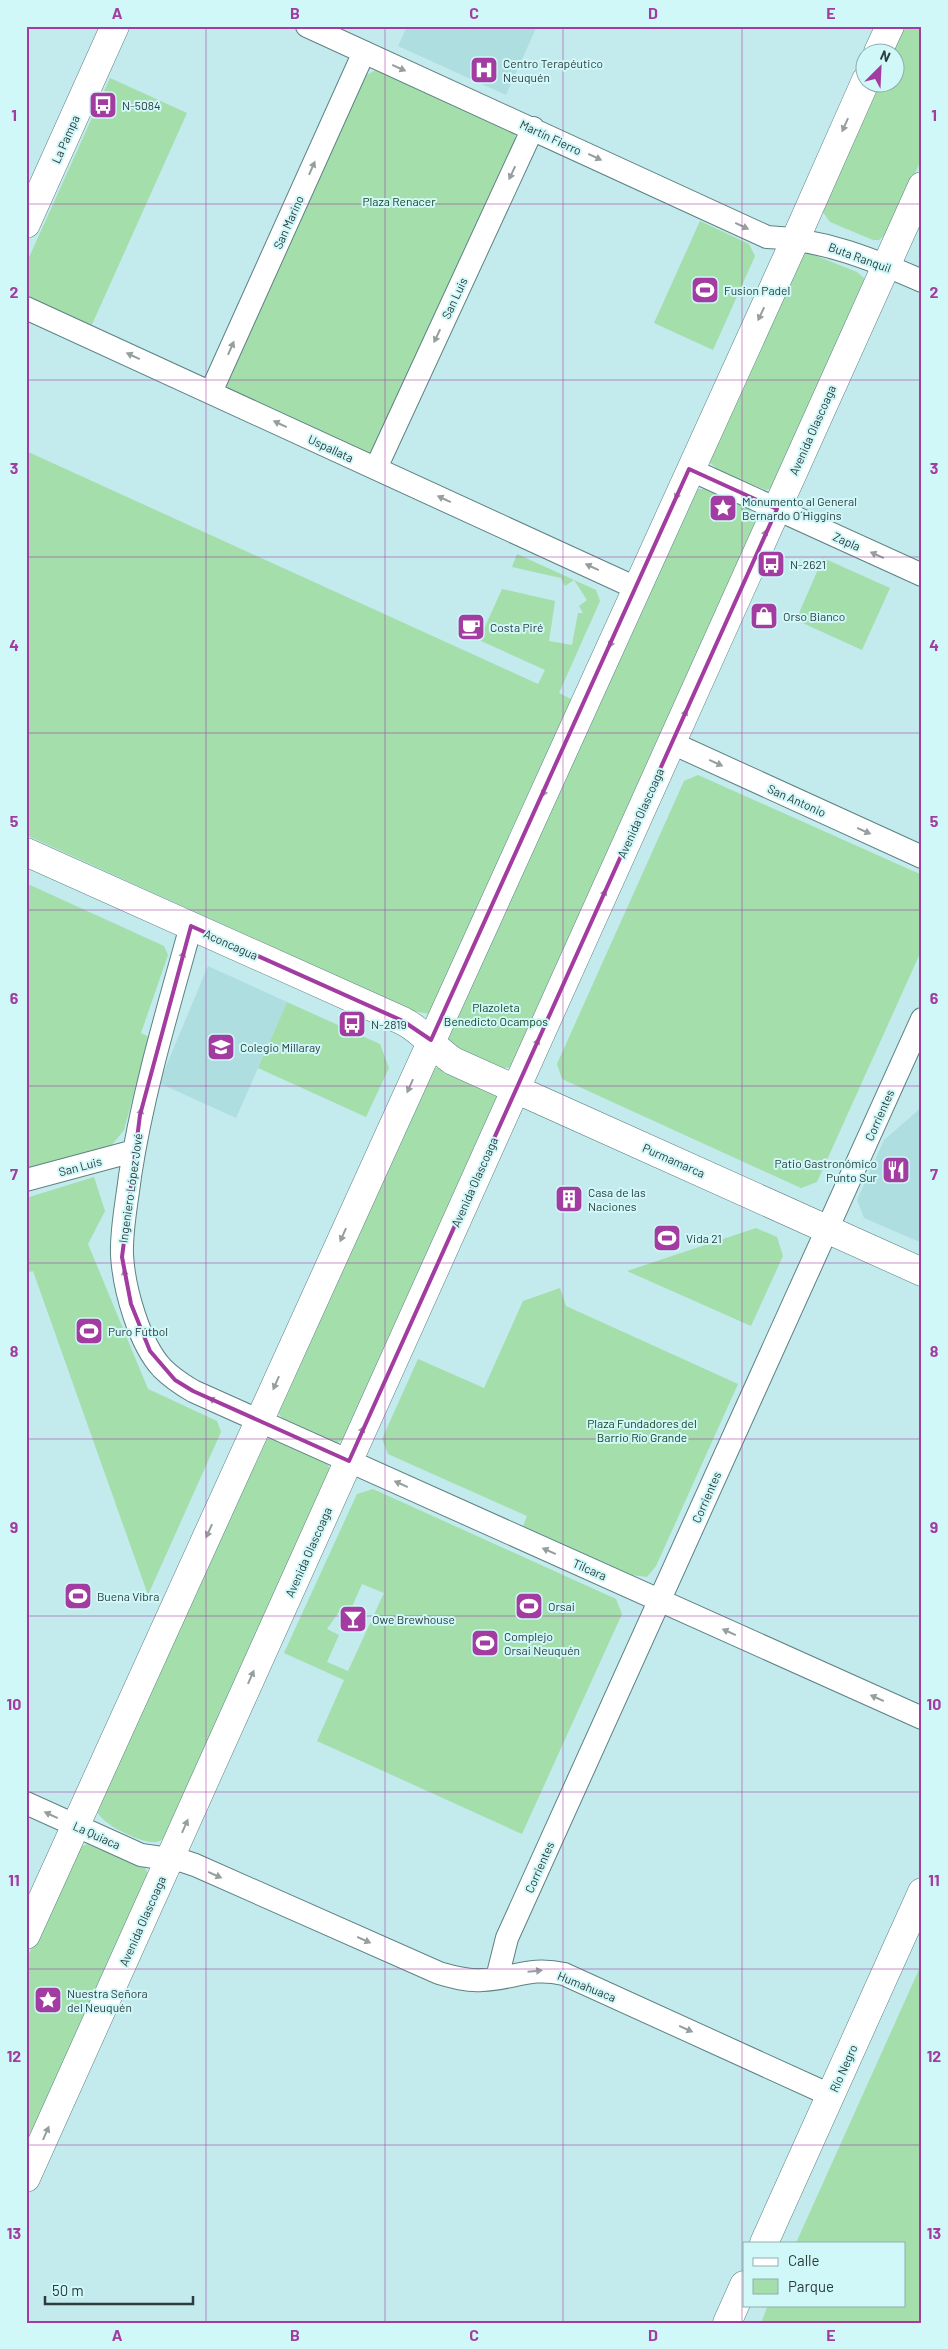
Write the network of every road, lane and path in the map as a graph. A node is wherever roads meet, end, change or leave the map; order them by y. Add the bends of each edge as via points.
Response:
1 (307, 26) edge
2 (890, 26) edge
3 (108, 29) edge
4 (883, 42) edge
5 (364, 52) junction
6 (861, 92) edge
7 (533, 128) junction
8 (922, 186) edge
9 (26, 224) edge
10 (796, 238) junction
11 (886, 265) junction
12 (922, 281) edge
13 (26, 308) edge
14 (211, 392) junction
15 (376, 468) junction
16 (689, 470) junction
17 (777, 509) junction
18 (922, 575) edge
19 (636, 588) junction
20 (672, 743) junction
21 (26, 852) edge
22 (922, 857) edge
23 (191, 926) junction
24 (922, 1019) edge
25 (430, 1042) junction
26 (516, 1089) junction
27 (134, 1151) junction
28 (26, 1180) edge
29 (827, 1229) junction
30 (922, 1272) edge
31 (259, 1421) junction
32 (349, 1461) junction
33 (659, 1600) junction
34 (922, 1718) edge
35 (26, 1803) edge
36 (76, 1826) junction
37 (170, 1859) junction
38 (922, 1892) edge
39 (26, 1935) edge
40 (497, 1978) junction
41 (830, 2095) junction
42 (26, 2178) edge
43 (764, 2242) edge

1 - 5 street, Martín Fierro
2 - 4 main road
3 - 9 main road, La Pampa
5 -> 7 street, Martín Fierro
14 -> 5 street, San Marino
6 -> 10 main road
7 -> 10 street, Martín Fierro via 767,237
7 -> 15 street, San Luis
8 - 11 main road, Avenida Olascoaga
10 - 11 street, Buta Ranquil via 820,242
10 -> 16 main road
11 - 12 street, Buta Ranquil
11 - 17 main road, Avenida Olascoaga
14 -> 13 street, Uspallata
15 -> 14 street, Uspallata
19 -> 15 street, Uspallata
16 - 17 street, Zapla
16 -> 19 main road
18 -> 17 street, Zapla
20 -> 17 main road, Avenida Olascoaga
19 -> 25 main road
20 -> 22 street, San Antonio
26 -> 20 main road, Avenida Olascoaga
21 - 23 main road, Aconcagua
23 - 25 main road, Aconcagua via 404,1021
27 -> 23 street, Ingeniero López Jové via 147,1085
24 - 29 street, Corrientes
25 - 26 main road, Purmamarca via 454,1061
25 -> 31 main road
26 - 29 main road, Purmamarca
32 -> 26 main road, Avenida Olascoaga
27 - 28 street, San Luis
31 -> 27 street, Ingeniero López Jové via 175,1380 161,1367 139,1328 122,1257 122,1234
29 - 30 main road, Purmamarca
29 - 33 street, Corrientes
31 - 32 street, Tilcara
31 -> 36 main road
33 -> 32 street, Tilcara
37 -> 32 main road, Avenida Olascoaga
34 -> 33 street, Tilcara
33 - 40 street, Corrientes via 507,1938
36 -> 35 street, La Quiaca
36 - 37 street, La Quiaca via 141,1855
36 - 39 main road
37 -> 40 street, Humahuaca via 194,1865 439,1973 468,1980
42 -> 37 main road, Avenida Olascoaga
38 - 41 main road, Río Negro
40 -> 41 street, Humahuaca via 540,1970 564,1974
41 - 43 main road, Río Negro

